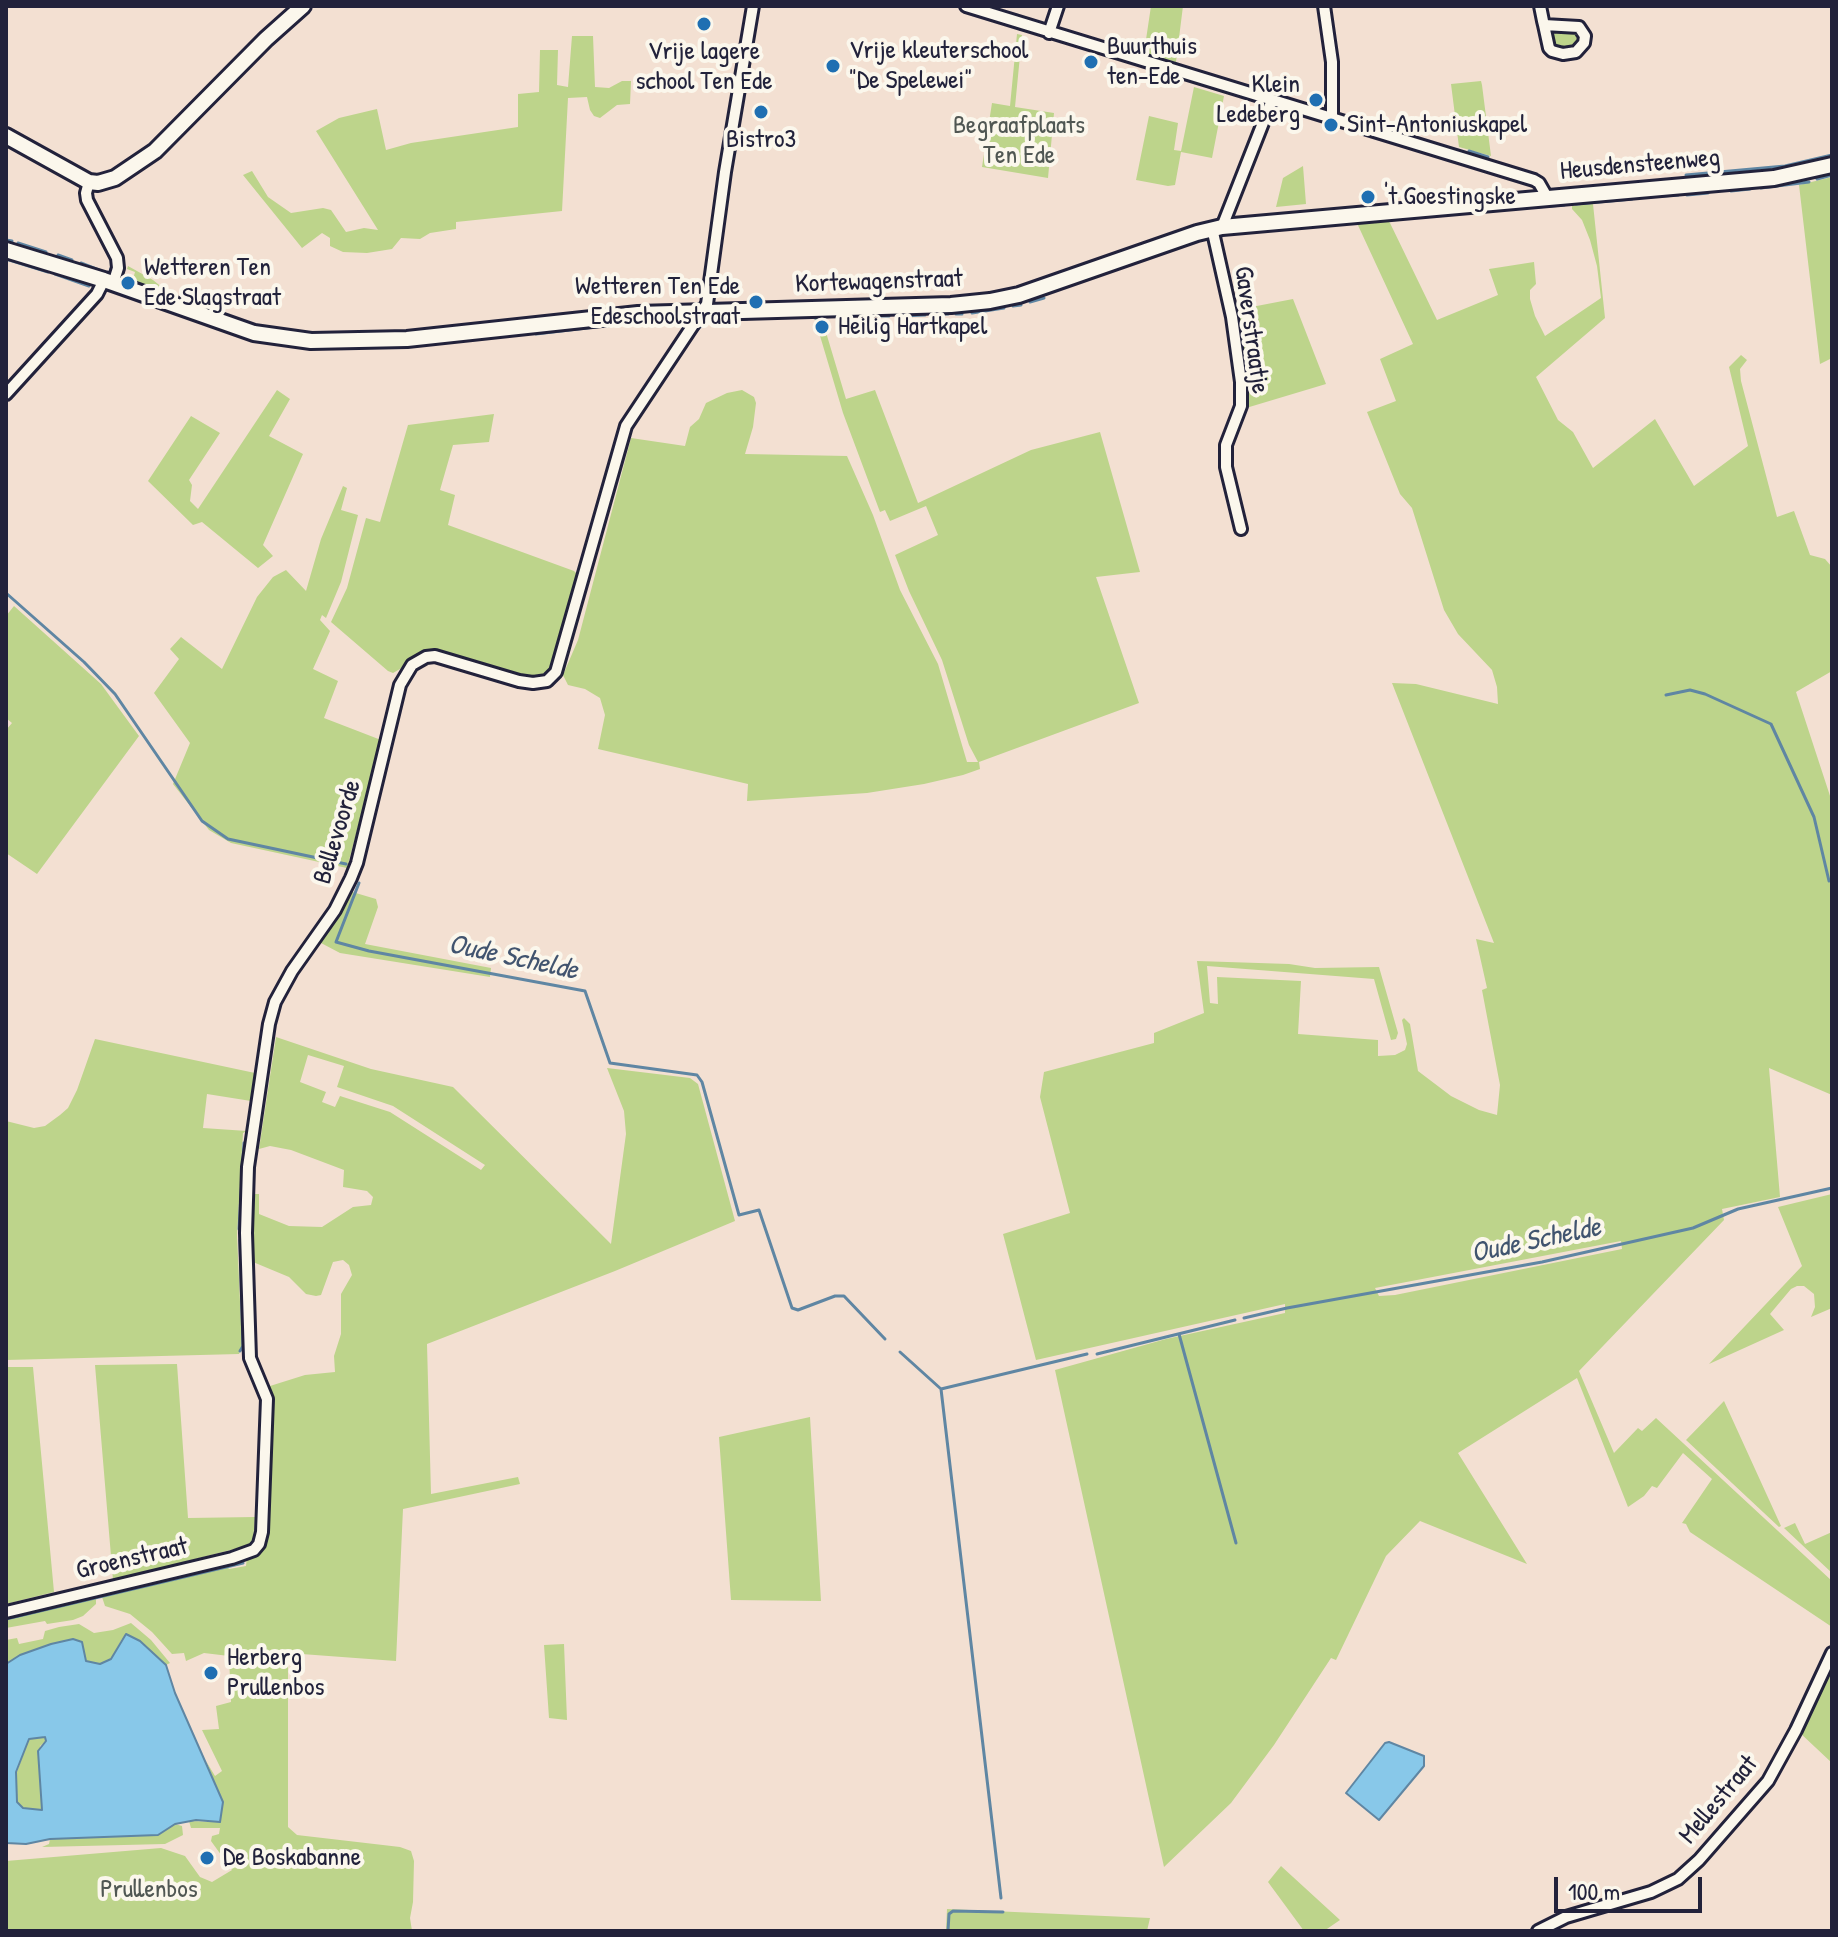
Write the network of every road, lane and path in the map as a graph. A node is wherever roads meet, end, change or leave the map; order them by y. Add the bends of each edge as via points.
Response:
1 (303, 6) edge
2 (753, 6) edge
3 (966, 6) edge
4 (1058, 6) edge
5 (1324, 6) edge
6 (1540, 6) edge
7 (1544, 25) dead end
8 (1049, 33) junction
9 (1272, 100) junction
10 (1332, 118) junction
11 (6, 136) edge
12 (1832, 165) edge
13 (89, 182) junction
14 (1547, 197) junction
15 (1217, 228) junction
16 (6, 250) edge
17 (108, 282) junction
18 (701, 311) junction
19 (6, 394) edge
20 (1241, 529) dead end
21 (261, 1538) joint
22 (6, 1612) edge
23 (1832, 1653) edge
24 (1538, 1931) edge

1 - 13 street via 155,151 115,178
2 - 18 street, Bellevoorde via 707,304
3 - 8 street, Heusdensteenweg
4 - 8 street
5 - 10 street
6 - 7 street
8 - 9 street, Heusdensteenweg
9 - 10 street, Heusdensteenweg
9 - 15 street
10 - 14 street, Heusdensteenweg via 1534,180
11 - 13 street
12 - 14 street, Heusdensteenweg via 1774,178
13 - 17 street via 87,200 118,259
14 - 15 street, Kortewagenstraat
15 - 18 street, Kortewagenstraat via 990,301
15 - 20 street, Gaverstraatje via 1241,382 1241,406 1226,445 1226,467
16 - 17 street, Kortewagenstraat
17 - 18 street, Kortewagenstraat via 254,333 311,341 418,338 624,314
17 - 19 street
18 - 21 street, Bellevoorde via 626,426 556,672 547,681 533,683 435,656 412,665 400,685 351,878 275,1002 255,1110 246,1233 250,1358 267,1399
21 - 22 street, Groenstraat via 254,1550 232,1558
23 - 24 street, Mellestraat via 1768,1781 1699,1860 1678,1879 1651,1892 1566,1917

